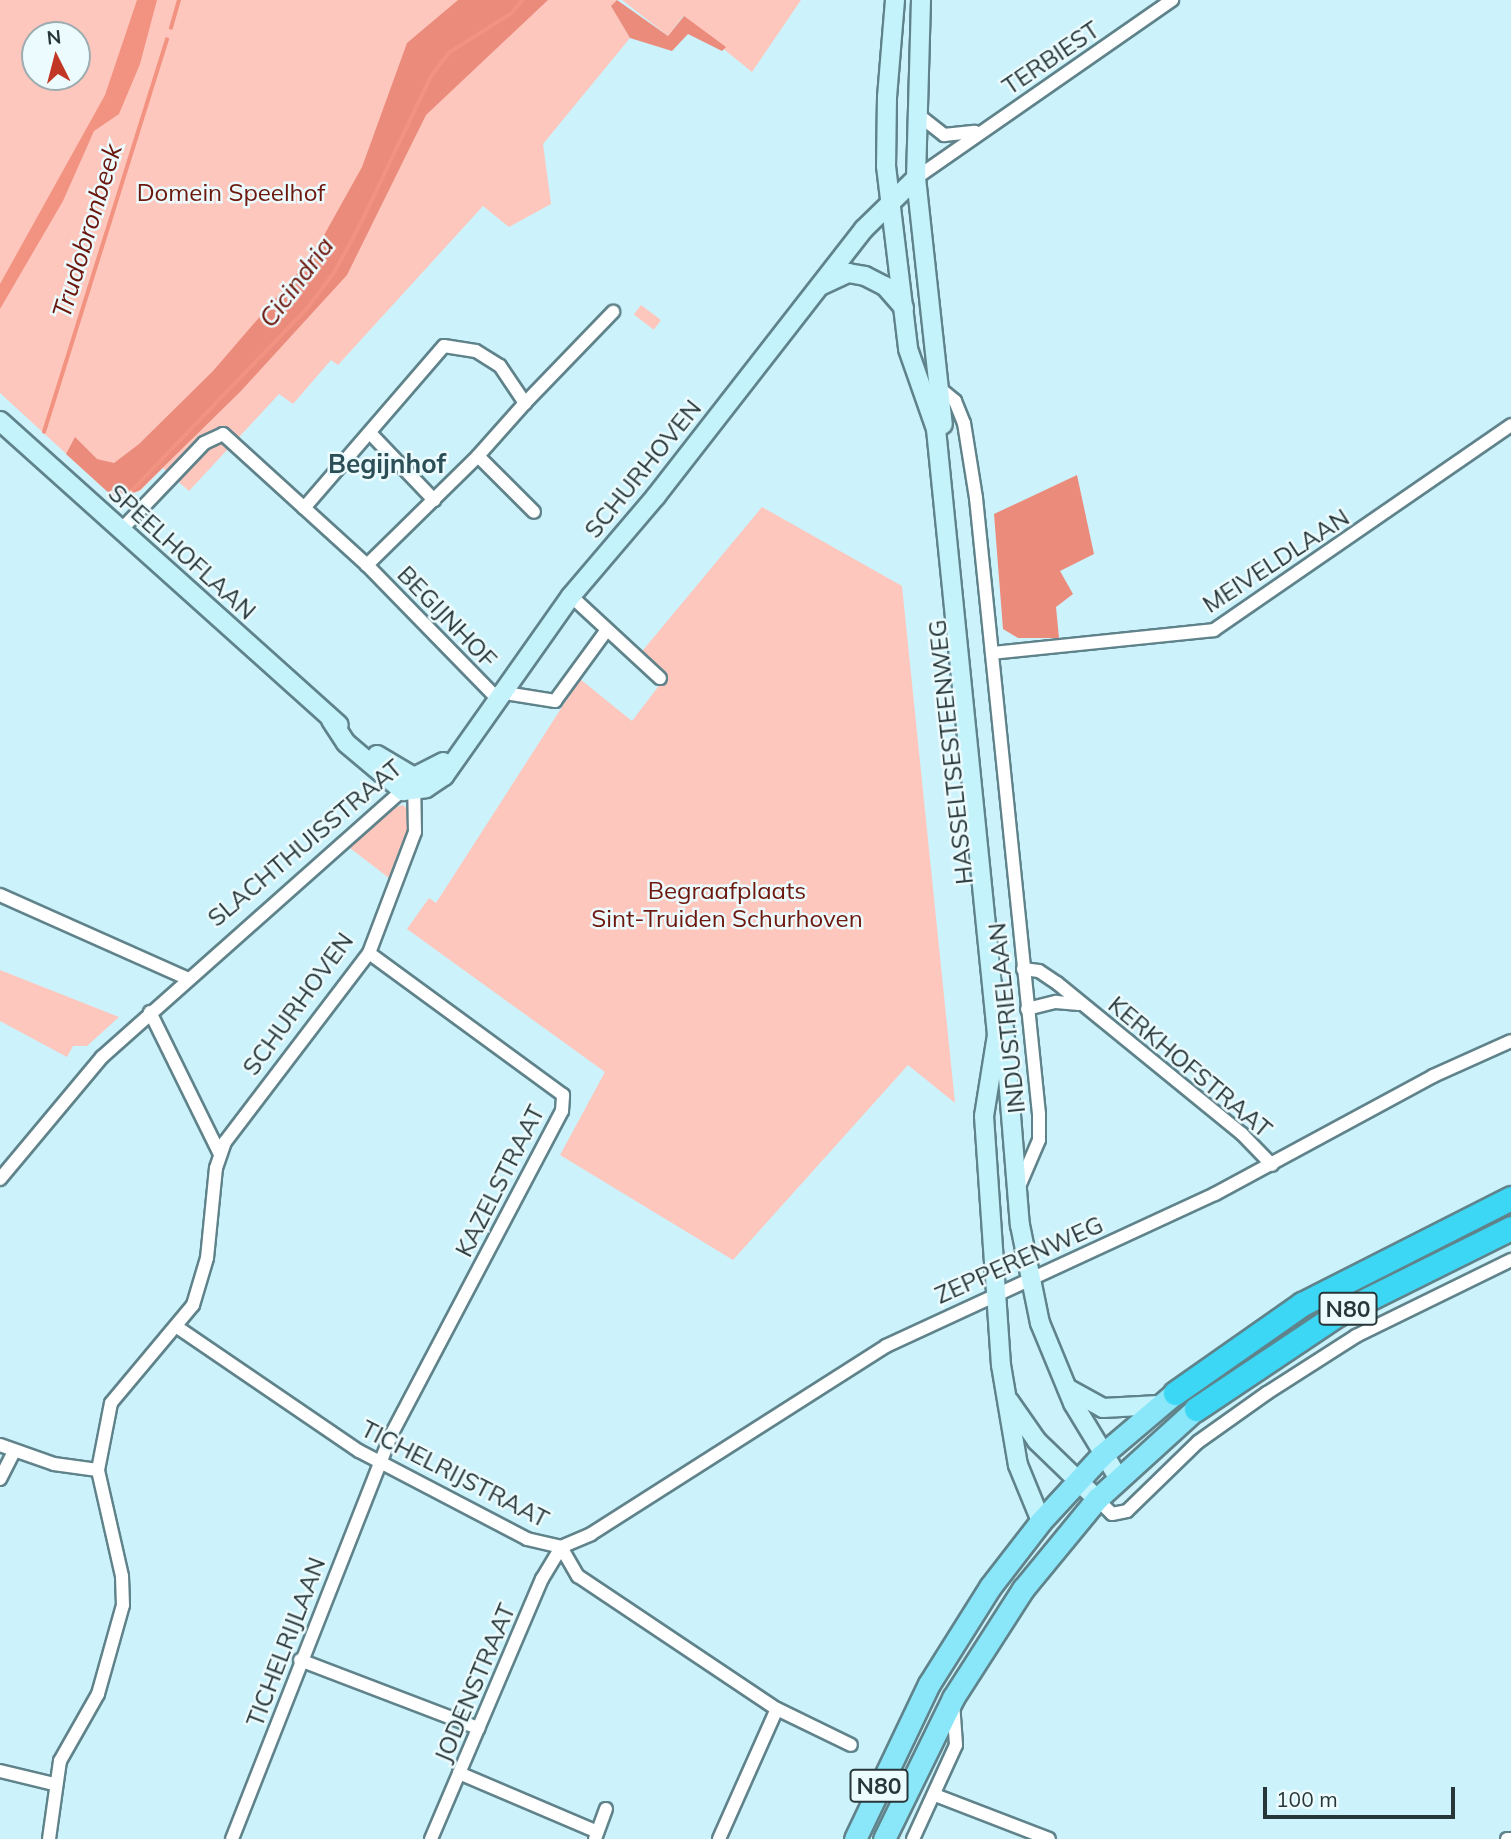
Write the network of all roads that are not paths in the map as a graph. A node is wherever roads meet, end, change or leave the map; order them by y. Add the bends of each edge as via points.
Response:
1 (895, 0) edge
2 (920, 0) edge
3 (1172, 0) edge
4 (916, 113) junction
5 (988, 126) junction
6 (916, 178) junction
7 (891, 201) junction
8 (819, 286) junction
9 (904, 309) junction
10 (613, 312) dead end
11 (938, 387) junction
12 (525, 403) junction
13 (0, 421) edge
14 (1511, 425) edge
15 (370, 433) junction
16 (478, 456) junction
17 (435, 500) junction
18 (304, 508) junction
19 (534, 512) dead end
20 (121, 530) junction
21 (367, 565) junction
22 (571, 596) junction
23 (606, 631) junction
24 (992, 653) junction
25 (660, 678) dead end
26 (494, 699) junction
27 (411, 786) junction
28 (0, 895) edge
29 (369, 953) junction
30 (1023, 969) junction
31 (186, 978) junction
32 (1079, 1004) junction
33 (1027, 1009) junction
34 (150, 1012) junction
35 (1511, 1041) edge
36 (220, 1154) junction
37 (1272, 1165) junction
38 (0, 1179) edge
39 (1017, 1192) junction
40 (1511, 1198) edge
41 (1511, 1228) edge
42 (1511, 1260) edge
43 (1030, 1278) junction
44 (995, 1293) junction
45 (177, 1327) junction
46 (1065, 1387) junction
47 (1007, 1398) junction
48 (1167, 1399) junction
49 (1196, 1409) joint
50 (0, 1446) edge
51 (13, 1452) junction
52 (1102, 1455) junction
53 (380, 1462) junction
54 (98, 1470) junction
55 (0, 1479) edge
56 (1119, 1479) junction
57 (1077, 1481) junction
58 (1097, 1499) junction
59 (1041, 1521) junction
60 (561, 1546) junction
61 (300, 1660) junction
62 (953, 1698) junction
63 (777, 1709) junction
64 (478, 1728) junction
65 (851, 1745) dead end
66 (0, 1771) edge
67 (459, 1773) junction
68 (54, 1784) junction
69 (935, 1795) junction
70 (606, 1809) dead end
71 (596, 1836) edge
72 (49, 1839) edge
73 (232, 1839) edge
74 (431, 1839) edge
75 (719, 1839) edge
76 (855, 1839) edge
77 (884, 1839) edge
78 (914, 1839) edge
79 (1049, 1839) edge

1 - 7 main road, HASSELTSESTEENWEG via 885,147
2 - 4 main road, HASSELTSESTEENWEG
3 - 5 street, TERBIEST
4 - 5 street, TERBIEST via 944,135 963,136
4 - 6 main road, HASSELTSESTEENWEG
5 - 6 street, TERBIEST
6 - 7 main road, SCHURHOVEN
6 - 11 main road, HASSELTSESTEENWEG
7 - 8 main road, SCHURHOVEN
7 - 9 main road, HASSELTSESTEENWEG
8 - 9 main road via 848,273 866,276 885,286
8 - 22 main road, SCHURHOVEN via 656,496
9 - 44 main road, HASSELTSESTEENWEG via 911,359 936,429 996,1021 984,1116
10 - 12 street, BEGIJNHOF
11 - 24 street, INDUSTRIELAAN via 956,401 964,423
11 - 39 main road, HASSELTSESTEENWEG
12 - 15 street via 493,360 476,351 444,346
12 - 16 street, BEGIJNHOF
13 - 20 main road, SPEELHOFLAAN
14 - 24 street, MEIVELDLAAN via 1214,630
15 - 17 street
15 - 18 street
16 - 17 street, BEGIJNHOF
16 - 19 street
17 - 21 street, BEGIJNHOF
18 - 20 street, BEGIJNHOF via 234,442 216,435
18 - 21 street, BEGIJNHOF
20 - 27 main road, SPEELHOFLAAN
21 - 26 street, BEGIJNHOF
22 - 23 street
22 - 26 main road, SCHURHOVEN
23 - 25 street
23 - 26 street via 555,701
24 - 30 street, INDUSTRIELAAN
26 - 27 main road, SLACHTHUISSTRAAT via 449,757
27 - 29 street, SCHURHOVEN via 415,832
27 - 31 street, SLACHTHUISSTRAAT
28 - 31 street
29 - 36 street, SCHURHOVEN
29 - 53 street, KAZELSTRAAT via 563,1095 562,1111 549,1138
30 - 32 street, KERKHOFSTRAAT via 1039,971
30 - 33 street, INDUSTRIELAAN
31 - 34 street, SLACHTHUISSTRAAT
32 - 33 street, KERKHOFSTRAAT via 1056,1002
32 - 37 street, KERKHOFSTRAAT via 1242,1134
33 - 39 street, INDUSTRIELAAN via 1039,1140
34 - 36 street
34 - 38 street, SLACHTHUISSTRAAT via 73,1087
35 - 37 street, ZEPPERENWEG via 1433,1076
36 - 45 street via 202,1282
37 - 43 street, ZEPPERENWEG
39 - 43 main road, HASSELTSESTEENWEG
40 - 48 highway, N80 via 1302,1304
41 - 49 highway, N80 via 1338,1314
42 - 58 street via 1356,1336 1267,1394 1198,1442 1126,1511 1112,1514
43 - 44 street, ZEPPERENWEG
43 - 46 main road, HASSELTSESTEENWEG via 1040,1323
44 - 47 main road, HASSELTSESTEENWEG
44 - 60 street, ZEPPERENWEG via 846,1368 591,1534
45 - 53 street, TICHELRIJSTRAAT
45 - 54 street via 111,1403
46 - 48 main road via 1103,1408
46 - 52 main road, HASSELTSESTEENWEG
47 - 57 main road, HASSELTSESTEENWEG via 1028,1431
47 - 59 main road, HASSELTSESTEENWEG via 1018,1465
48 - 52 main road, N80
49 - 56 main road, N80
50 - 51 street
51 - 54 street
51 - 55 street
52 - 56 main road, HASSELTSESTEENWEG
52 - 57 main road, N80
53 - 60 street, TICHELRIJSTRAAT via 527,1539
53 - 61 street, TICHELRIJLAAN
54 - 68 street via 122,1576 123,1605 98,1695 60,1761
56 - 58 main road, N80
57 - 58 main road, HASSELTSESTEENWEG
57 - 59 main road, N80
58 - 62 main road, N80 via 1023,1589
59 - 76 main road, N80 via 990,1587 929,1684
60 - 63 street, TICHELRIJSTRAAT via 578,1576
60 - 64 street, JODENSTRAAT via 542,1579
61 - 64 street
61 - 73 street, TICHELRIJLAAN
62 - 69 street via 956,1745
62 - 77 main road, N80
63 - 65 street, TICHELRIJSTRAAT
63 - 75 street
64 - 67 street, JODENSTRAAT
66 - 68 street
67 - 71 street
67 - 74 street, JODENSTRAAT
68 - 72 street
69 - 78 street
69 - 79 street
70 - 71 street

